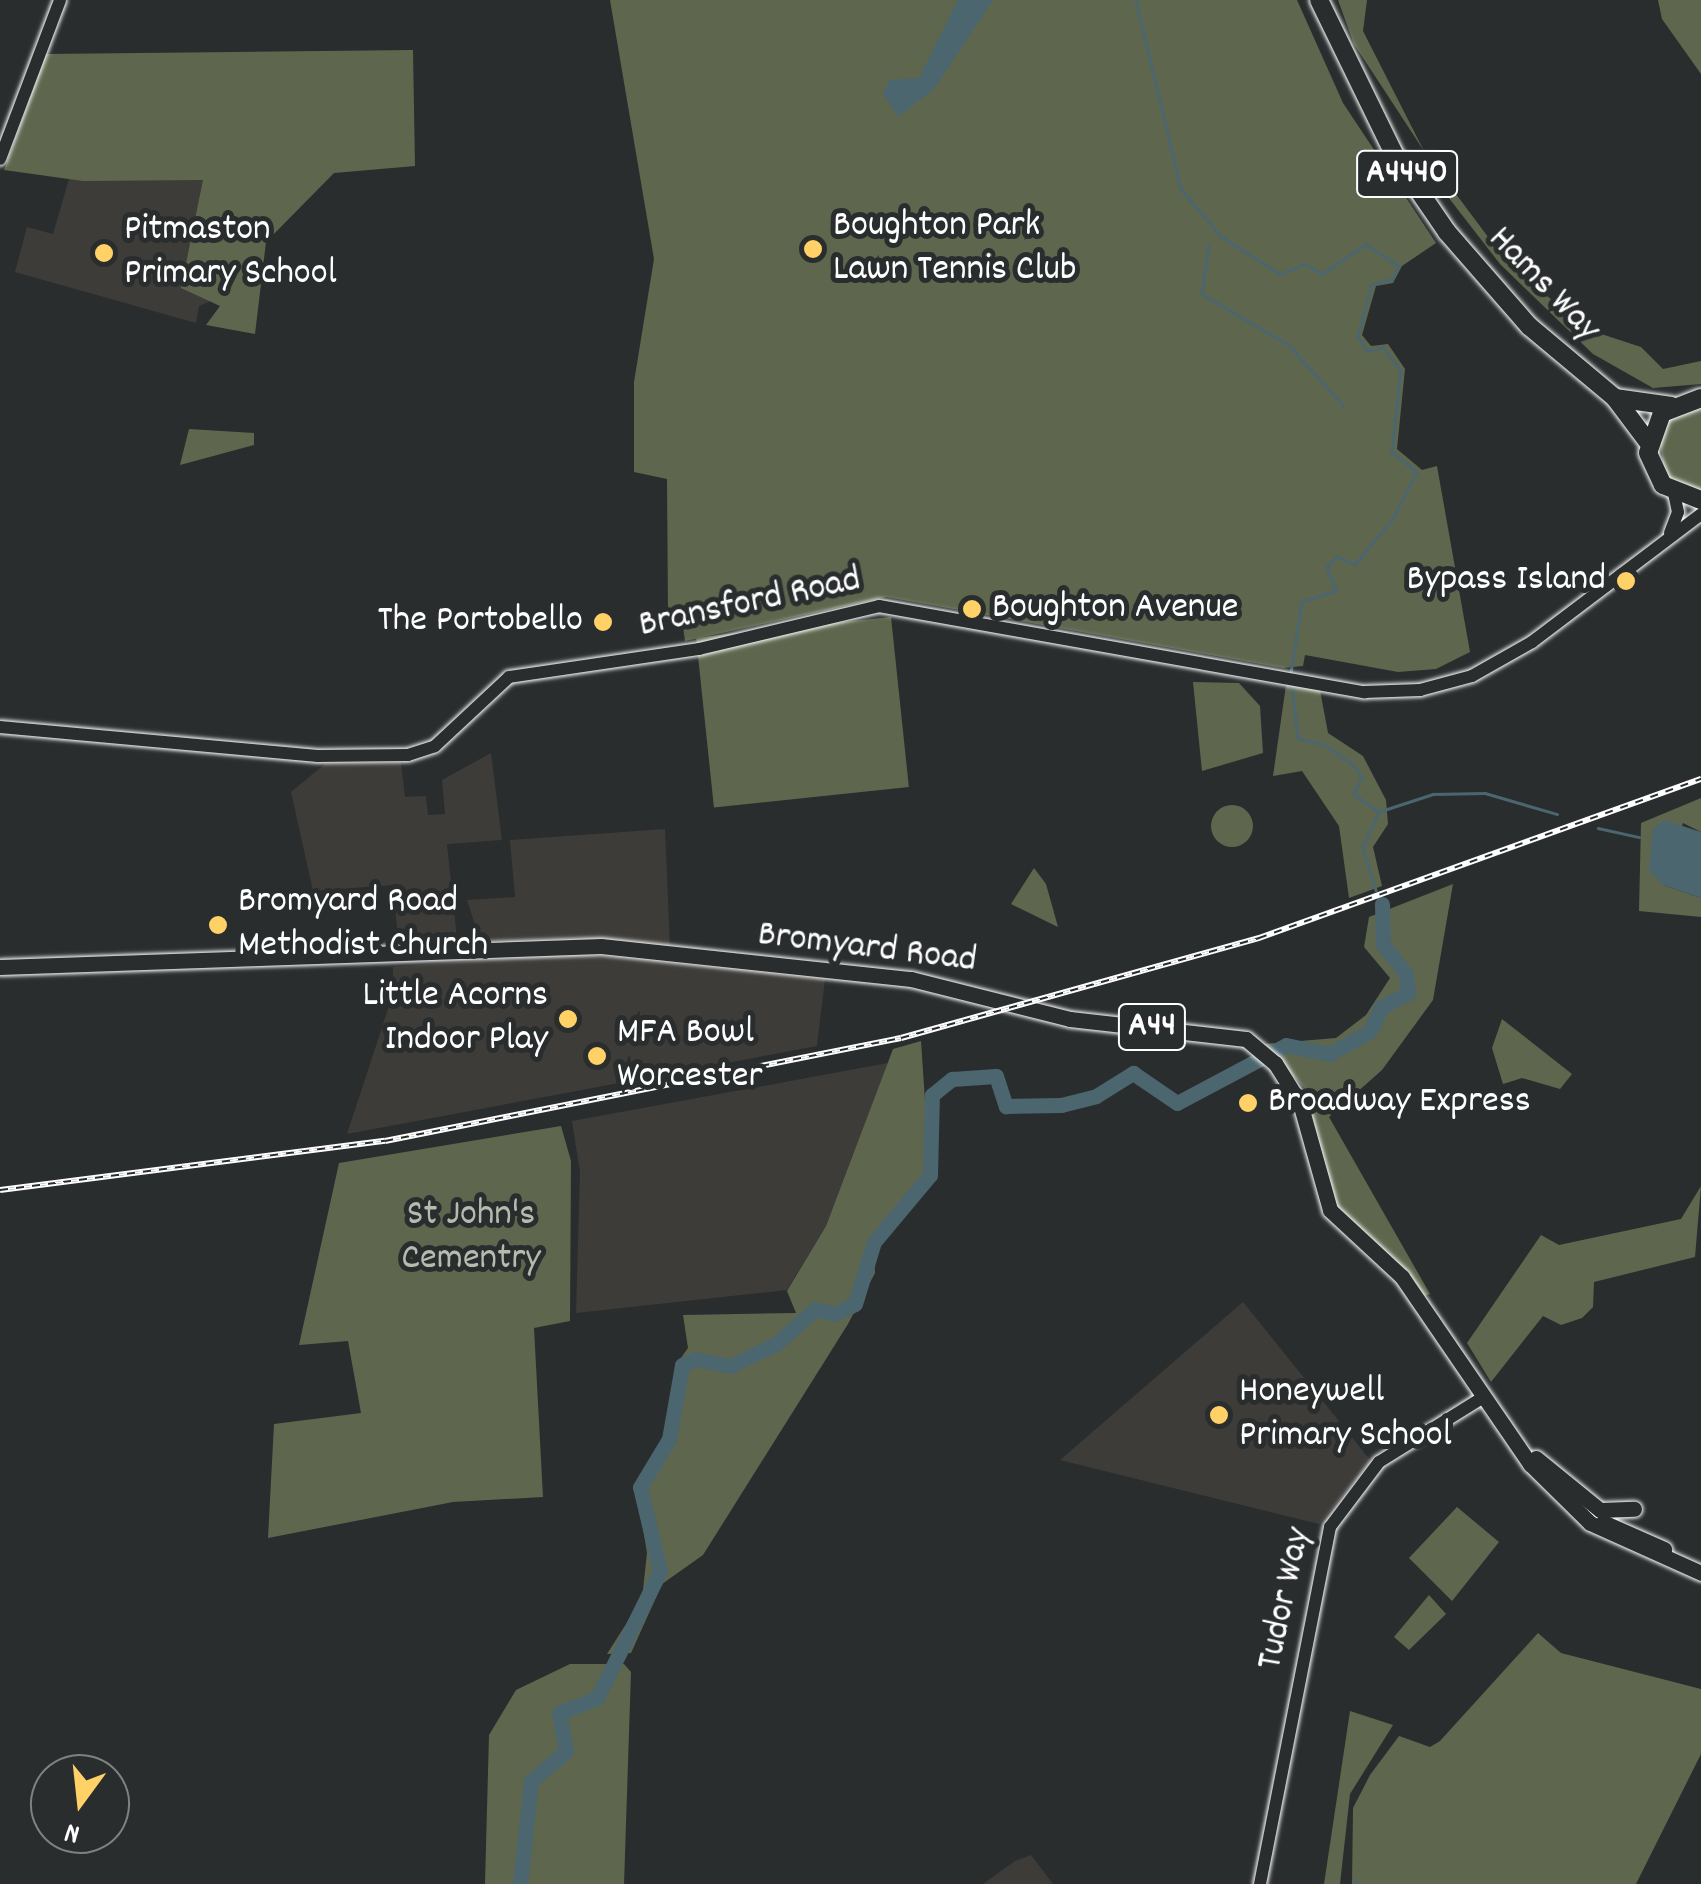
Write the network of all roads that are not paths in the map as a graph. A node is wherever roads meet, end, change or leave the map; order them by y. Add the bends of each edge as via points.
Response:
1 (60, 0) edge
2 (1319, 0) edge
3 (0, 158) edge
4 (1615, 398) junction
5 (1701, 398) edge
6 (1671, 406) junction
7 (1648, 442) junction
8 (1674, 493) junction
9 (1701, 500) edge
10 (1701, 514) edge
11 (1669, 536) junction
12 (0, 727) edge
13 (0, 967) edge
14 (1482, 1398) junction
15 (1506, 1433) junction
16 (1634, 1510) dead end
17 (1701, 1570) edge
18 (1260, 1884) edge

1 - 3 main road
2 - 4 highway, Hams Way / A4440 via 1395,156 1448,232 1529,326
4 - 6 highway
4 - 7 highway, Hams Way / A4440
5 - 6 highway
6 - 7 highway
7 - 8 highway, Hams Way via 1654,474
8 - 9 highway
8 - 11 main road via 1678,512
10 - 11 main road, Bransford Road
11 - 12 main road, Bransford Road via 1532,642 1472,676 1388,693 879,606 699,649 509,677 488,688 435,746 408,755 318,756
13 - 14 main road, Bromyard Road / A44 via 602,946 920,980 1070,1019 1228,1035 1276,1063 1300,1103 1330,1210 1402,1277
14 - 15 main road, Bromyard Road / A44
14 - 18 main road, Tudor Way via 1379,1462 1348,1494 1330,1527
15 - 16 main road via 1600,1510
15 - 17 main road, Bromyard Road / A44 via 1540,1474 1612,1538

